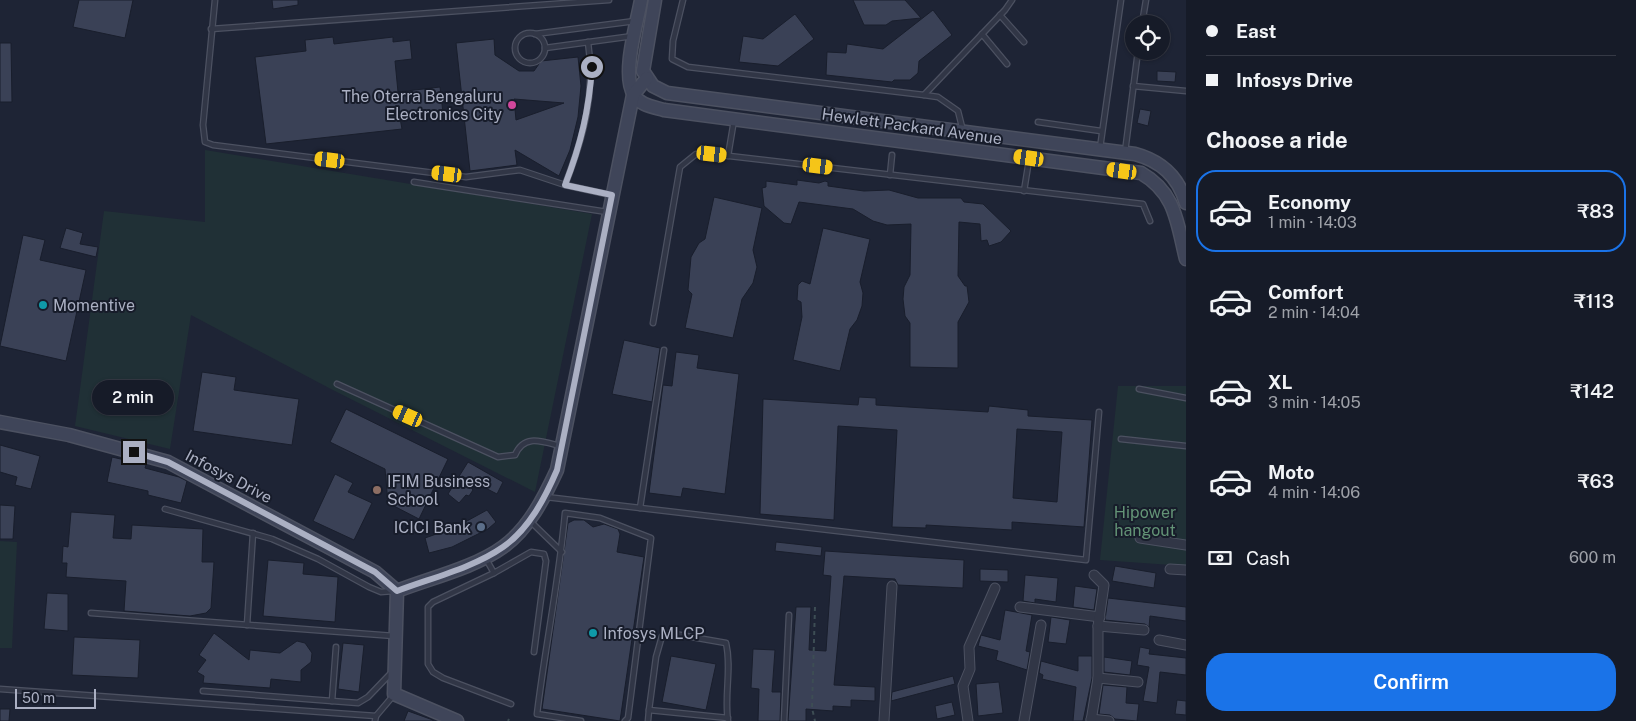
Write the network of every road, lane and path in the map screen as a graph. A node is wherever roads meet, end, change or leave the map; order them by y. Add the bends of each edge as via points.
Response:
1 (215, 0) edge
2 (601, 0) edge
3 (609, 0) edge
4 (641, 0) edge
5 (656, 0) edge
6 (683, 0) edge
7 (1012, 0) edge
8 (1121, 0) edge
9 (1146, 0) edge
10 (1000, 15) junction
11 (1144, 15) edge
12 (637, 21) junction
13 (211, 29) junction
14 (535, 34) junction
15 (982, 34) junction
16 (634, 36) junction
17 (588, 42) junction
18 (1024, 42) dead end
19 (545, 48) junction
20 (1137, 60) edge
21 (1007, 64) dead end
22 (650, 82) junction
23 (1133, 86) junction
24 (1186, 91) edge
25 (924, 95) junction
26 (637, 98) junction
27 (734, 119) junction
28 (1038, 122) dead end
29 (1101, 131) junction
30 (964, 132) junction
31 (1100, 150) junction
32 (1125, 153) junction
33 (892, 155) dead end
34 (728, 156) junction
35 (1029, 158) junction
36 (1149, 158) junction
37 (1141, 174) junction
38 (890, 175) junction
39 (414, 182) dead end
40 (565, 185) junction
41 (1024, 191) junction
42 (612, 195) junction
43 (1186, 203) edge
44 (608, 212) junction
45 (1150, 221) dead end
46 (1186, 258) edge
47 (654, 323) dead end
48 (664, 350) dead end
49 (337, 384) dead end
50 (1139, 389) dead end
51 (1186, 398) edge
52 (1098, 412) dead end
53 (0, 422) edge
54 (1121, 439) dead end
55 (562, 446) junction
56 (1186, 446) edge
57 (545, 497) junction
58 (640, 508) junction
59 (165, 509) dead end
60 (529, 520) junction
61 (253, 533) junction
62 (1140, 538) dead end
63 (1186, 545) edge
64 (562, 552) junction
65 (485, 558) junction
66 (1170, 569) dead end
67 (1186, 570) edge
68 (494, 573) junction
69 (1094, 574) dead end
70 (892, 586) dead end
71 (995, 588) dead end
72 (397, 591) junction
73 (814, 607) dead end
74 (1020, 607) dead end
75 (90, 612) dead end
76 (789, 615) dead end
77 (1099, 622) junction
78 (248, 624) junction
79 (1041, 625) dead end
80 (1144, 630) dead end
81 (396, 636) junction
82 (1159, 640) dead end
83 (1186, 645) edge
84 (336, 647) dead end
85 (534, 652) dead end
86 (395, 669) junction
87 (1098, 678) junction
88 (1138, 682) dead end
89 (0, 689) edge
90 (203, 691) dead end
91 (394, 694) junction
92 (332, 701) junction
93 (512, 704) dead end
94 (649, 710) junction
95 (376, 719) edge
96 (728, 720) edge
97 (1091, 720) edge
98 (458, 721) edge
99 (581, 721) edge
100 (625, 721) edge
101 (648, 721) edge
102 (784, 721) edge
103 (815, 721) edge
104 (884, 721) edge
105 (968, 721) edge
106 (1024, 721) edge
107 (1109, 721) edge

1 - 13 lane
2 - 3 lane
2 - 13 lane
4 - 12 street
5 - 22 street via 644,71
6 - 25 lane via 672,59 688,67
7 - 10 lane
8 - 29 lane
9 - 11 lane
10 - 15 lane
10 - 18 lane
12 - 14 lane
12 - 16 street
13 - 40 lane via 202,134 205,142 213,146 466,177 520,170
14 - 19 lane
14 - 19 lane via 524,34 516,42 514,47 518,58 534,63
15 - 21 lane
15 - 25 lane
16 - 17 lane
16 - 26 street via 629,75
17 - 19 lane
17 - 40 lane via 592,67 589,107
20 - 23 lane
22 - 26 street
22 - 30 street, Hewlett Packard Avenue via 667,93
23 - 24 lane
23 - 32 lane
25 - 30 lane via 938,97 958,111
26 - 27 street, Hewlett Packard Avenue via 664,110
26 - 42 street
27 - 34 lane
27 - 35 street, Hewlett Packard Avenue
28 - 29 lane
29 - 31 lane
30 - 31 street, Hewlett Packard Avenue
31 - 32 street, Hewlett Packard Avenue
32 - 36 street, Hewlett Packard Avenue
33 - 38 lane
34 - 38 lane
34 - 47 lane via 696,154 680,167
35 - 37 street, Hewlett Packard Avenue
35 - 41 lane
36 - 37 street
36 - 43 street, Hewlett Packard Avenue via 1172,176
37 - 46 street, Hewlett Packard Avenue via 1153,180 1170,200
38 - 41 lane
39 - 44 lane
40 - 42 lane
41 - 45 lane via 1143,204
42 - 44 street
44 - 55 street
48 - 58 lane
49 - 55 lane via 498,457 515,455 524,442
50 - 51 lane
52 - 58 lane via 1086,560
53 - 72 street, Infosys Drive via 69,434 168,462 375,572
54 - 56 lane
55 - 57 street via 557,470
57 - 58 lane
57 - 60 street
59 - 61 lane
60 - 64 lane
60 - 65 street via 504,546
61 - 72 lane via 318,559 369,588 382,592
61 - 78 lane
62 - 63 street
64 - 99 lane via 536,714
64 - 100 lane via 565,513 600,518 651,538 628,718
65 - 68 lane
65 - 72 street
66 - 67 street
68 - 85 lane via 531,552 544,554 546,561
68 - 93 lane via 428,607 428,664 442,678
69 - 77 street via 1104,585
70 - 104 street
71 - 105 street via 969,647 970,669 963,686
72 - 81 street
73 - 103 path via 812,708
74 - 77 street
75 - 78 lane
76 - 102 lane
77 - 80 street
77 - 87 street
78 - 81 lane
79 - 106 street
81 - 86 street
82 - 83 street
84 - 92 lane
86 - 91 street
86 - 92 lane via 361,702
87 - 88 street
87 - 97 street
89 - 95 lane
90 - 92 lane
91 - 95 lane
91 - 98 street
94 - 96 lane
94 - 96 lane via 656,656 662,636 669,633 726,643 725,704
94 - 101 lane
97 - 107 street

